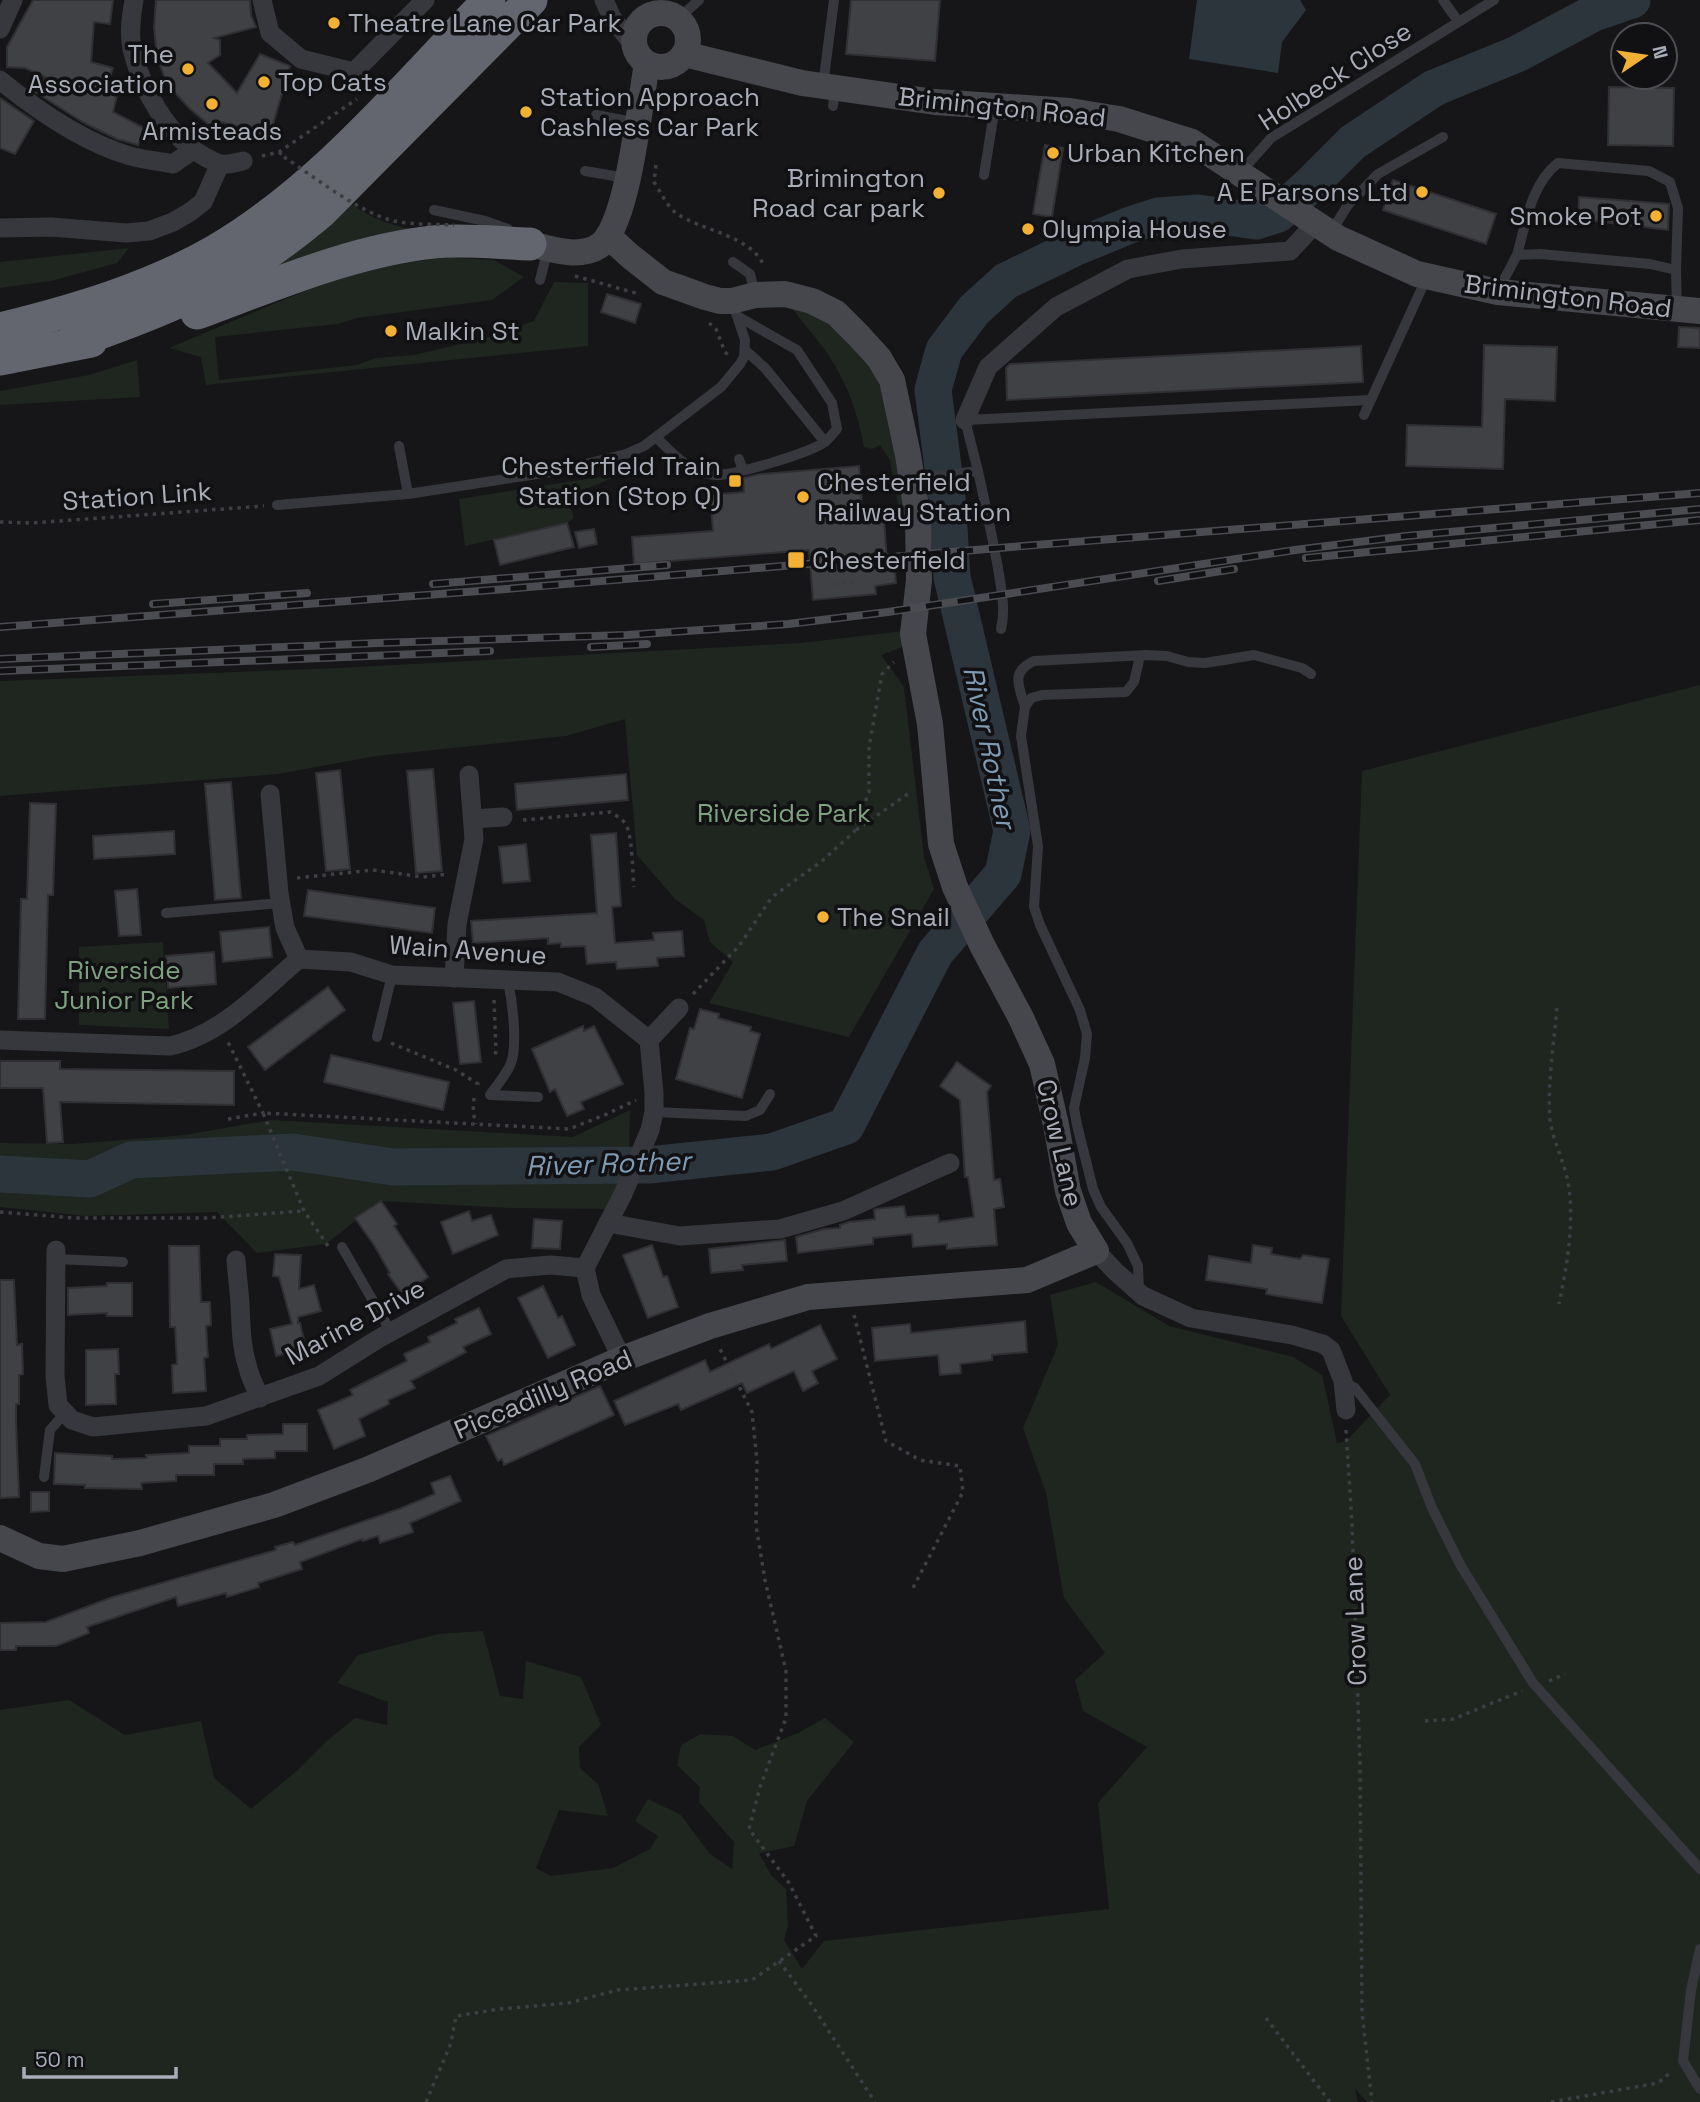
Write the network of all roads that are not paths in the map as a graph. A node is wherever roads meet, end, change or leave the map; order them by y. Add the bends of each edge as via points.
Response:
1 (13, 0) edge
2 (134, 0) edge
3 (262, 0) edge
4 (425, 0) edge
5 (489, 0) edge
6 (531, 0) edge
7 (604, 0) edge
8 (699, 0) edge
9 (834, 0) edge
10 (1443, 0) edge
11 (1494, 0) edge
12 (664, 11) edge
13 (1458, 22) junction
14 (0, 29) edge
15 (640, 54) junction
16 (684, 54) junction
17 (0, 80) edge
18 (830, 93) junction
19 (995, 106) junction
20 (596, 115) dead end
21 (638, 123) junction
22 (1443, 137) dead end
23 (192, 150) junction
24 (243, 161) dead end
25 (220, 164) junction
26 (585, 171) dead end
27 (1240, 173) junction
28 (984, 174) dead end
29 (626, 178) junction
30 (433, 210) dead end
31 (613, 226) junction
32 (0, 228) edge
33 (1323, 228) junction
34 (1517, 254) junction
35 (540, 260) junction
36 (733, 262) dead end
37 (1676, 270) junction
38 (1428, 276) junction
39 (1498, 292) junction
40 (749, 301) junction
41 (1688, 309) edge
42 (0, 329) edge
43 (69, 344) junction
44 (745, 350) junction
45 (0, 359) edge
46 (1370, 400) junction
47 (1364, 415) dead end
48 (965, 421) junction
49 (657, 438) junction
50 (825, 442) junction
51 (399, 446) dead end
52 (739, 459) dead end
53 (743, 470) junction
54 (975, 471) junction
55 (917, 478) junction
56 (408, 494) junction
57 (277, 505) road end
58 (1001, 629) dead end
59 (1140, 656) junction
60 (1311, 674) dead end
61 (1025, 707) junction
62 (469, 775) dead end
63 (270, 794) dead end
64 (510, 819) road end
65 (473, 820) junction
66 (281, 903) junction
67 (166, 913) dead end
68 (299, 959) junction
69 (392, 975) junction
70 (454, 978) junction
71 (501, 980) junction
72 (679, 1008) road end
73 (377, 1037) road end
74 (0, 1040) edge
75 (649, 1040) junction
76 (770, 1094) dead end
77 (538, 1097) dead end
78 (653, 1112) junction
79 (950, 1163) dead end
80 (608, 1223) junction
81 (342, 1247) dead end
82 (1096, 1251) junction
83 (56, 1254) joint
84 (236, 1260) dead end
85 (123, 1262) dead end
86 (585, 1268) junction
87 (1139, 1293) junction
88 (391, 1332) junction
89 (622, 1359) junction
90 (1343, 1381) junction
91 (260, 1398) junction
92 (1346, 1410) road end
93 (65, 1413) junction
94 (44, 1477) dead end
95 (0, 1538) edge
96 (1700, 1869) edge
97 (1700, 1948) edge
98 (1700, 2089) edge

1 - 14 street
2 - 23 street via 130,29 139,72 174,132
3 - 4 street via 270,33 301,59 345,76
5 - 42 highway via 336,159 256,225 179,270 85,305
6 - 43 highway via 294,234 209,287
7 - 15 street
8 - 12 lane
9 - 18 lane
10 - 13 lane
11 - 13 lane, Holbeck Close
12 - 15 street via 639,24 634,33
12 - 16 street via 684,26 688,35
13 - 27 lane, Holbeck Close via 1271,138
15 - 16 street via 657,68 668,67
15 - 21 street
16 - 18 street, Brimington Road
17 - 23 street via 90,141 131,157 173,164
18 - 19 street, Brimington Road
19 - 27 street, Brimington Road via 1119,119 1192,142
19 - 28 lane
20 - 21 lane
21 - 29 street
22 - 33 lane via 1378,174
23 - 25 street
24 - 25 street
25 - 32 street via 203,202 149,231
26 - 29 lane
27 - 33 street, Brimington Road
29 - 31 street
30 - 35 lane via 516,232
31 - 35 street via 599,246
31 - 40 street, Crow Lane via 630,256 663,282 720,301
33 - 38 street, Brimington Road via 1394,265
33 - 48 street via 1290,251 1182,259 1128,269 1056,307 989,367
34 - 37 lane
34 - 37 lane via 1530,207 1546,173 1558,163 1613,167 1649,171 1670,182 1678,208
34 - 39 lane
35 - 43 highway via 436,242 388,248 135,334
36 - 40 lane via 750,274
37 - 41 lane
38 - 39 street, Brimington Road
38 - 46 lane
39 - 41 street, Brimington Road
40 - 44 lane
40 - 50 lane via 797,350 832,403 837,429
40 - 55 street, Crow Lane via 797,296 836,313 859,335 892,380
43 - 45 highway
44 - 49 lane via 740,365 722,387
44 - 50 lane
46 - 47 lane
46 - 48 lane
48 - 54 lane
49 - 53 lane via 687,466 715,475
49 - 56 lane via 626,454 557,471
50 - 53 lane
51 - 56 lane
52 - 53 lane
54 - 55 lane
54 - 58 lane via 1000,580
55 - 82 street, Crow Lane via 919,580 913,624 930,724 941,844 954,887 1042,1064 1068,1191 1079,1223
56 - 57 lane
59 - 60 lane via 1205,663 1254,655
59 - 61 lane via 1134,682 1126,692 1042,695 1031,698
59 - 61 lane via 1034,661 1019,672
61 - 87 lane via 1021,736 1038,846 1034,906 1087,1034 1074,1108 1077,1125 1101,1208 1138,1266
62 - 65 street
63 - 66 street
64 - 65 street
65 - 70 street
66 - 67 lane
66 - 68 street via 285,928
68 - 69 street, Wain Avenue via 351,962
68 - 74 street via 220,1024 185,1043
69 - 70 street, Wain Avenue
69 - 73 lane
70 - 71 street, Wain Avenue
71 - 75 street, Wain Avenue via 558,982 595,997
71 - 77 lane via 512,1003 513,1043 511,1063 490,1095
72 - 75 street
75 - 78 street
76 - 78 lane via 760,1110 746,1116
78 - 80 street
79 - 80 street via 843,1211 780,1229 680,1236
80 - 86 street
81 - 88 lane
82 - 87 street, Crow Lane
82 - 89 street, Piccadilly Road via 1027,1280 808,1297
83 - 85 lane
83 - 93 street via 55,1376 58,1405
84 - 91 street via 243,1345
86 - 88 street, Marine Drive via 506,1269
86 - 89 street via 592,1295
87 - 90 street, Crow Lane via 1191,1318 1323,1344 1331,1350
88 - 91 street, Marine Drive via 319,1376
89 - 95 street, Piccadilly Road via 367,1470 260,1508 139,1543 63,1559 39,1556
90 - 92 street, Crow Lane
90 - 96 lane via 1355,1388 1415,1464 1461,1566 1536,1686
91 - 93 street, Marine Drive via 206,1416 140,1424 93,1427
93 - 94 lane via 50,1430
97 - 98 lane via 1683,2061

